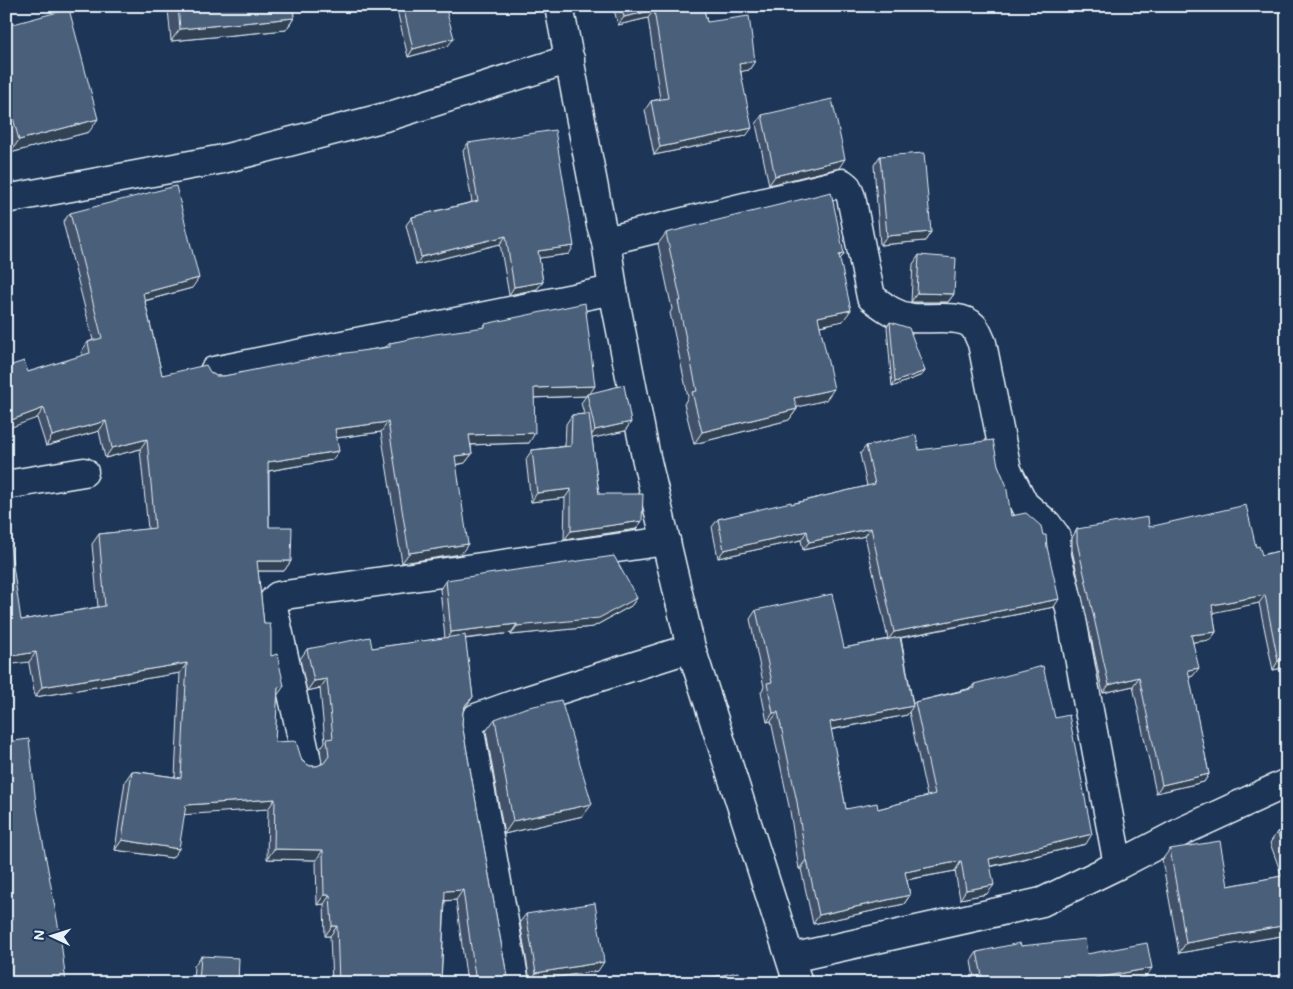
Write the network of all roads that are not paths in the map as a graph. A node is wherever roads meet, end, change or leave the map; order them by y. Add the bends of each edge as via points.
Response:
1 (559, 6) edge
2 (570, 59) junction
3 (6, 199) edge
4 (606, 242) junction
5 (613, 290) junction
6 (214, 371) dead end
7 (84, 472) dead end
8 (6, 485) edge
9 (666, 541) junction
10 (692, 648) junction
11 (307, 760) dead end
12 (1287, 784) edge
13 (1118, 865) junction
14 (794, 970) edge
15 (515, 983) edge

1 - 2 main road
2 - 3 main road via 393,115 223,159
2 - 4 main road
4 - 5 main road
4 - 13 main road via 842,183 851,197 870,297 890,312 911,318 956,319 974,327 982,343 1007,470 1024,504 1056,536 1056,552 1070,609
5 - 6 main road
5 - 9 main road
7 - 8 main road
9 - 10 main road
9 - 11 main road via 278,596 272,607
10 - 14 main road
10 - 15 main road via 515,704 476,718 471,724
12 - 13 main road via 1187,829
13 - 14 main road via 1042,902

